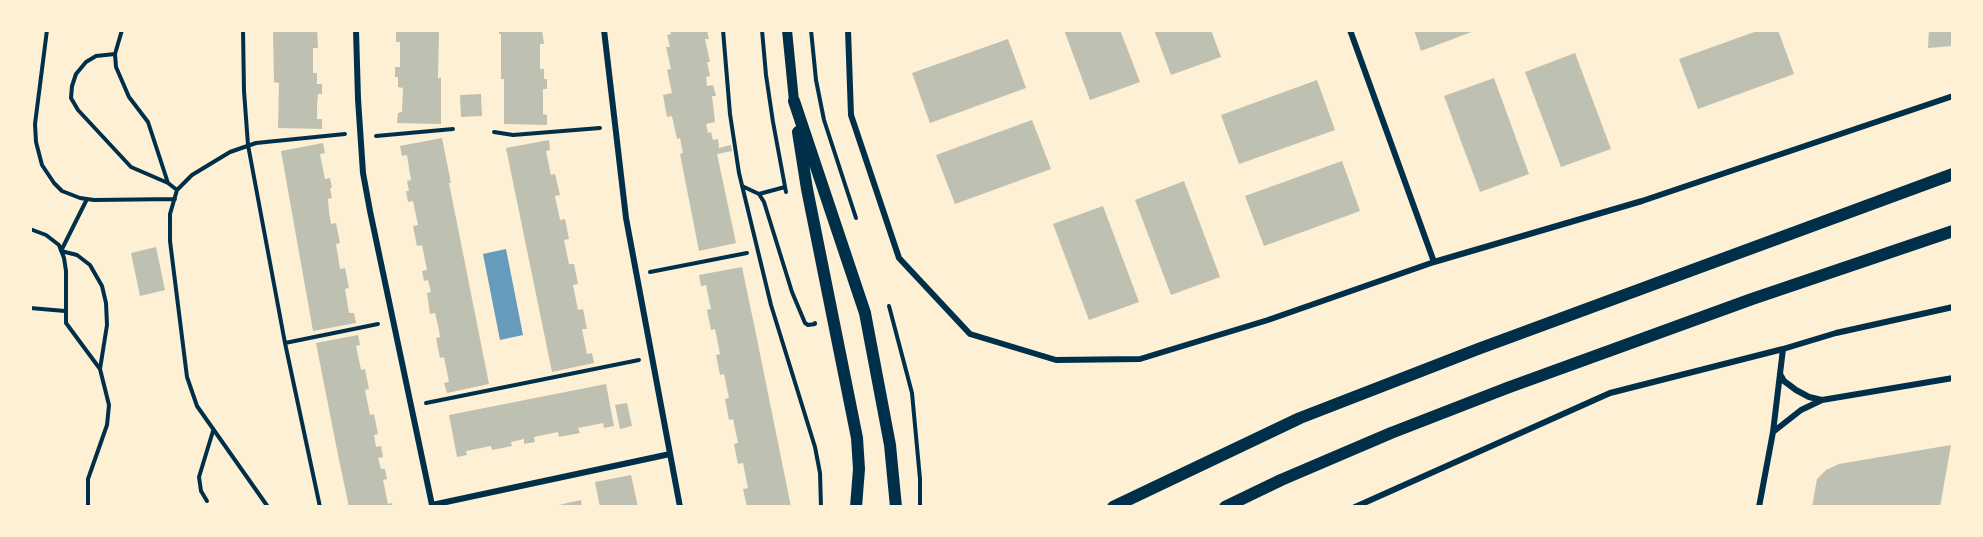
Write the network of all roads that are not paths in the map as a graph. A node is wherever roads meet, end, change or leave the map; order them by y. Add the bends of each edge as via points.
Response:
1 (356, 30) edge
2 (604, 30) edge
3 (787, 30) edge
4 (848, 30) edge
5 (1350, 30) edge
6 (1953, 96) edge
7 (794, 101) junction
8 (1953, 174) edge
9 (1953, 231) edge
10 (1434, 262) junction
11 (1953, 307) edge
12 (1783, 349) junction
13 (1780, 373) junction
14 (1953, 378) edge
15 (1822, 400) junction
16 (1773, 432) junction
17 (670, 454) junction
18 (432, 506) edge
19 (680, 507) edge
20 (856, 507) edge
21 (896, 507) edge
22 (1113, 507) edge
23 (1225, 507) edge
24 (1355, 507) edge
25 (1759, 507) edge

1 - 18 street via 363,173
2 - 17 street via 626,218
3 - 7 street
4 - 10 street via 851,115 899,258 970,334 1056,360 1140,359 1268,320
5 - 10 street
6 - 10 street via 1642,201
7 - 20 main road via 807,189 857,438
7 - 21 main road via 865,313 891,445
8 - 22 main road via 1300,418
9 - 23 main road via 1507,388 1380,438
11 - 12 street
12 - 13 street
12 - 24 street via 1610,393
13 - 15 street via 1796,390
13 - 16 street
14 - 15 street
15 - 16 street via 1801,410
16 - 25 street
17 - 18 street
17 - 19 street

